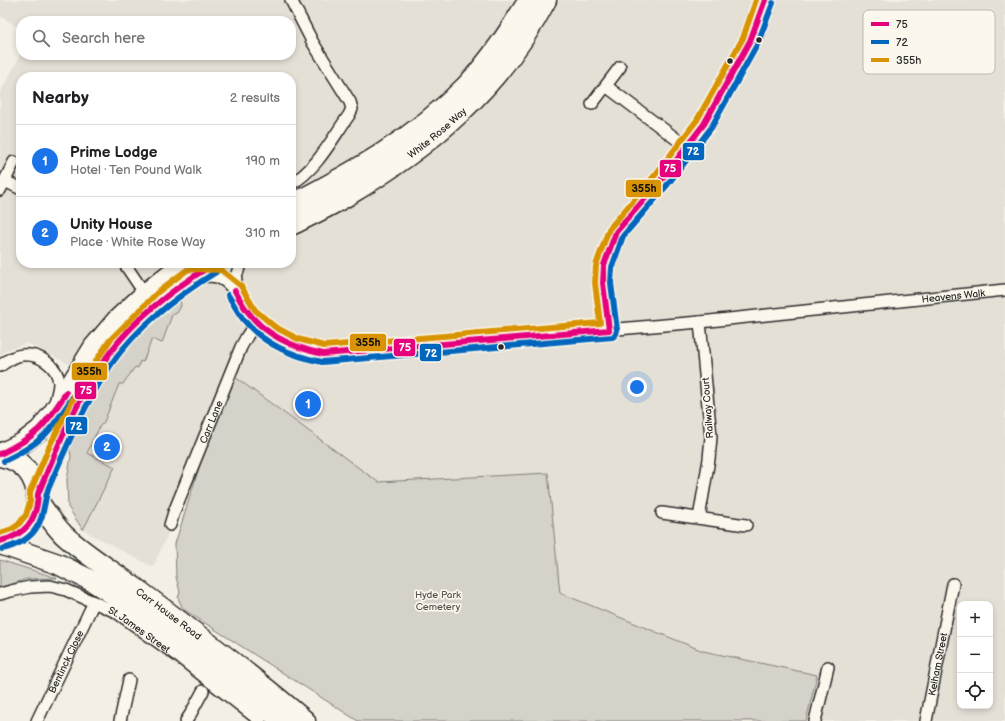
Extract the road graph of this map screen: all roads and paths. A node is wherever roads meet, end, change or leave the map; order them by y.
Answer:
1 (291, 0) edge
2 (529, 0) edge
3 (546, 0) edge
4 (765, 0) edge
5 (620, 67) dead end
6 (606, 86) junction
7 (592, 104) dead end
8 (687, 147) junction
9 (14, 162) dead end
10 (296, 180) edge
11 (3, 186) edge
12 (16, 188) edge
13 (296, 202) edge
14 (296, 222) edge
15 (127, 268) edge
16 (239, 268) edge
17 (188, 270) edge
18 (1005, 290) edge
19 (235, 291) junction
20 (145, 294) junction
21 (257, 321) junction
22 (700, 322) junction
23 (609, 330) junction
24 (0, 366) edge
25 (54, 412) junction
26 (0, 455) edge
27 (38, 497) junction
28 (662, 513) dead end
29 (699, 518) junction
30 (170, 525) dead end
31 (746, 525) dead end
32 (0, 542) edge
33 (954, 584) dead end
34 (0, 594) edge
35 (94, 602) junction
36 (828, 667) dead end
37 (129, 680) dead end
38 (203, 691) dead end
39 (192, 719) edge
40 (37, 721) edge
41 (120, 721) edge
42 (260, 721) edge
43 (282, 721) edge
44 (305, 721) edge
45 (815, 721) edge
46 (926, 721) edge

1 - 10 street
2 - 13 highway, White Rose Way
3 - 14 highway, White Rose Way
4 - 8 street
5 - 6 street
6 - 7 street
6 - 8 street
8 - 23 street
9 - 11 street
11 - 12 street
15 - 20 street
16 - 19 street
17 - 19 street
17 - 20 highway
17 - 27 highway
18 - 22 street, Heavens Walk
19 - 21 street, Heavens Walk
20 - 25 highway
21 - 23 street, Heavens Walk
21 - 30 street, Carr Lane
22 - 23 street, Heavens Walk
22 - 29 street, Railway Court
24 - 25 street
25 - 26 highway
26 - 27 highway, Carr House Road
27 - 32 highway
27 - 44 highway, Carr House Road
28 - 29 street
29 - 31 street
32 - 43 highway, Carr House Road
33 - 46 street, Kelham Street
34 - 35 street, St. James Street
35 - 40 street, Bentinck Close
35 - 42 street, St. James Street
36 - 45 street
37 - 41 street
38 - 39 street

